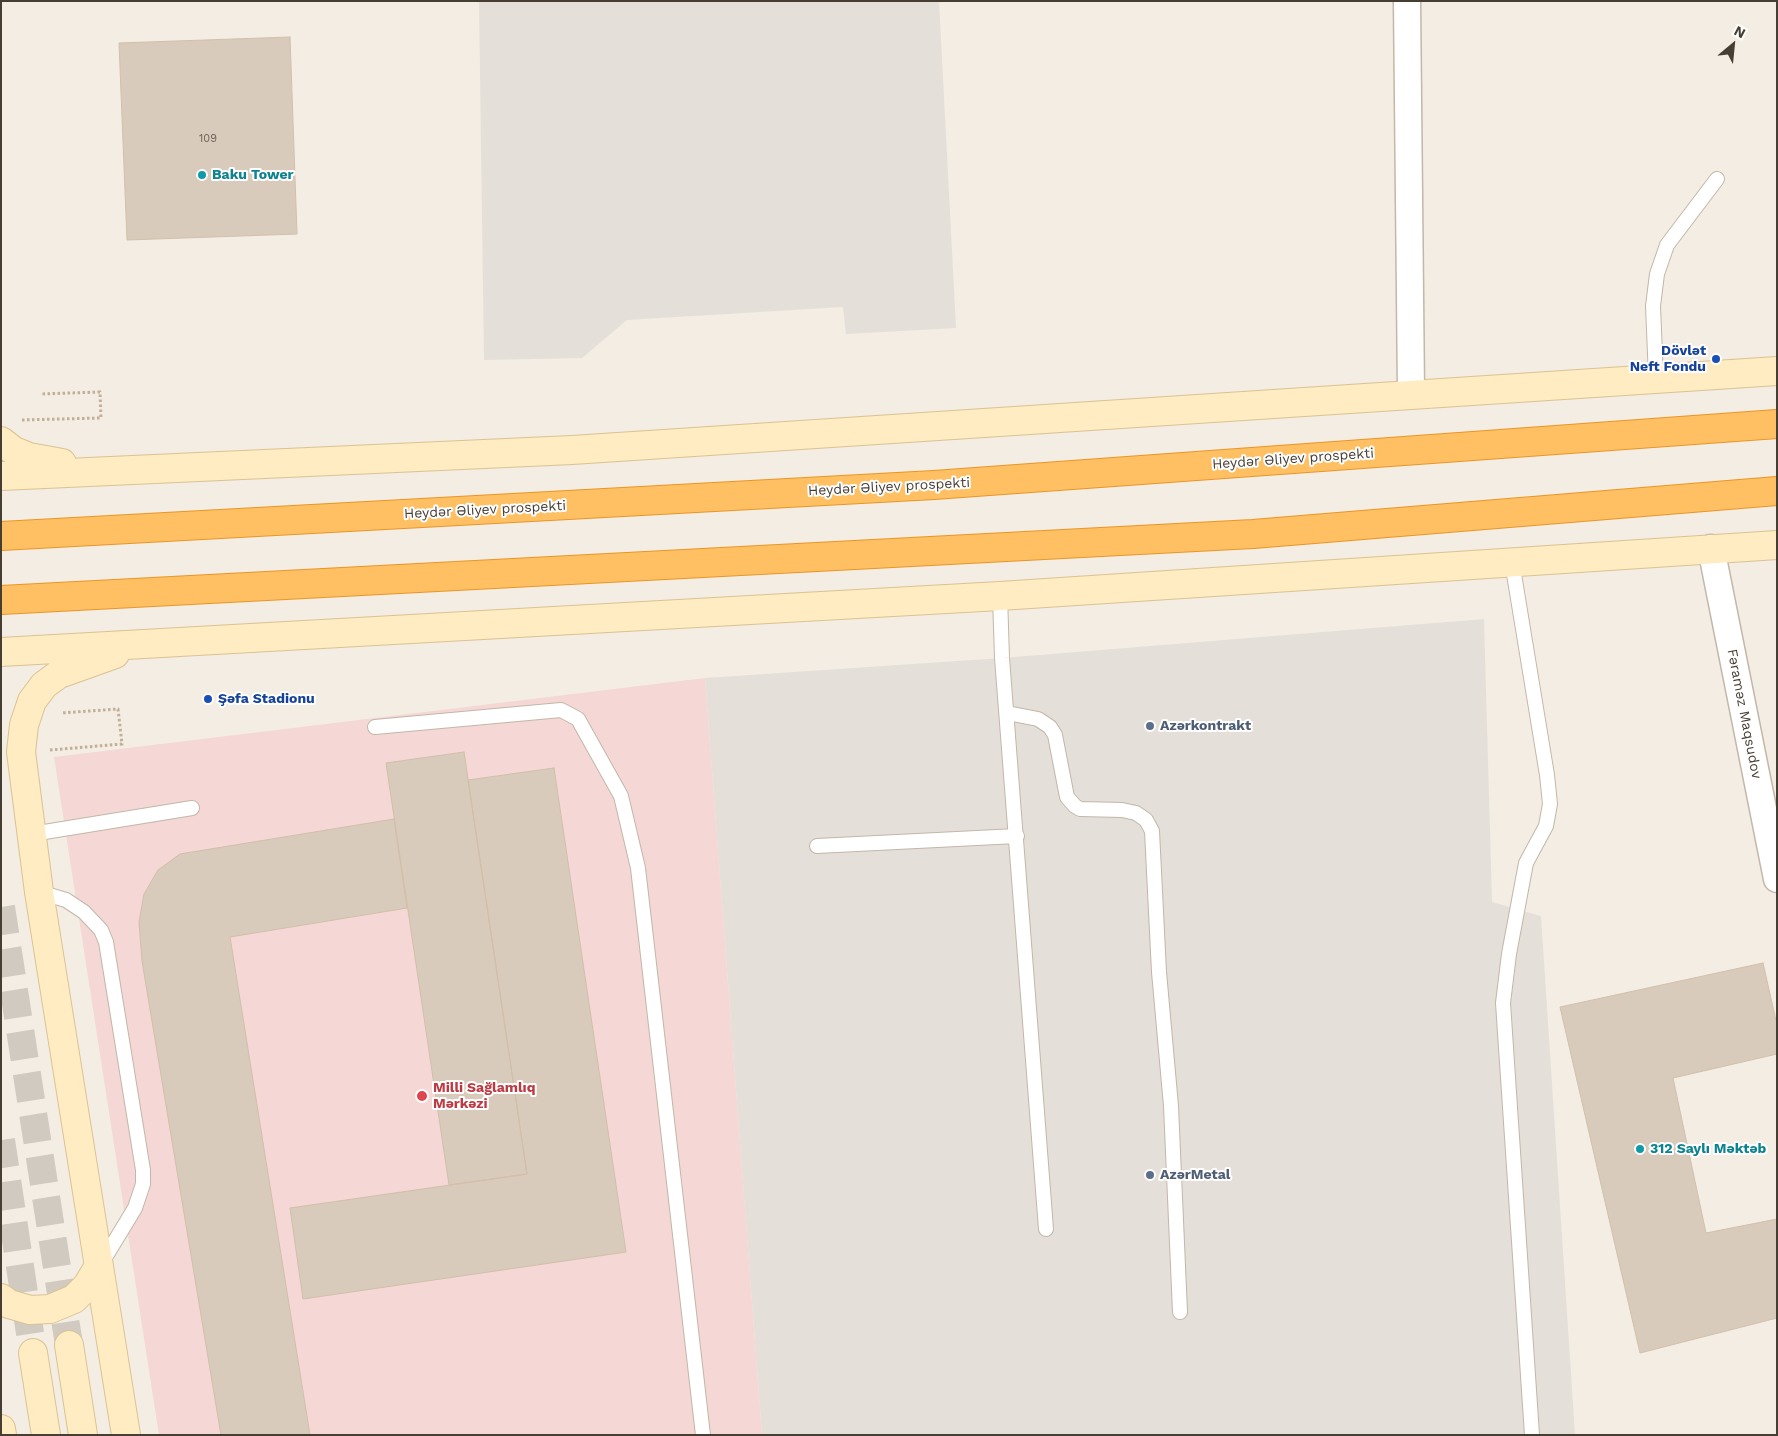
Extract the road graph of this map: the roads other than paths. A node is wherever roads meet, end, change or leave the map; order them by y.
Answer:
1 (1407, 1) edge
2 (1717, 179) dead end
3 (1777, 371) edge
4 (1656, 378) junction
5 (1411, 393) junction
6 (1777, 424) edge
7 (1, 441) edge
8 (111, 471) junction
9 (1, 476) edge
10 (1777, 491) edge
11 (1, 536) edge
12 (1777, 545) edge
13 (1711, 548) junction
14 (1512, 562) junction
15 (1000, 596) junction
16 (1, 600) edge
17 (140, 645) junction
18 (1, 652) edge
19 (1007, 714) junction
20 (375, 727) dead end
21 (1, 731) edge
22 (21, 752) junction
23 (192, 808) dead end
24 (32, 834) junction
25 (1017, 836) junction
26 (817, 846) dead end
27 (1777, 879) edge
28 (39, 892) junction
29 (1046, 1229) dead end
30 (99, 1266) junction
31 (1, 1298) edge
32 (1180, 1312) dead end
33 (69, 1345) tunnel mouth
34 (33, 1353) tunnel mouth
35 (1, 1429) edge
36 (2, 1435) edge
37 (46, 1435) edge
38 (84, 1435) edge
39 (126, 1435) edge
40 (703, 1435) edge
41 (1532, 1435) edge

1 - 5 street
2 - 4 lane
3 - 4 main road
4 - 5 main road
5 - 8 main road
6 - 11 highway, Heydər Əliyev prospekti
7 - 8 main road
8 - 9 main road
10 - 16 highway
12 - 13 main road
13 - 14 main road
13 - 27 street, Fəraməz Maqsudov
14 - 15 main road
14 - 41 lane
15 - 17 main road
15 - 19 lane
17 - 18 main road
17 - 22 main road
19 - 25 lane
19 - 32 lane
20 - 40 lane
21 - 22 main road
22 - 24 main road
23 - 24 lane
24 - 28 main road
25 - 26 lane
25 - 29 lane
28 - 30 main road
28 - 30 lane
30 - 31 main road
30 - 39 main road
33 - 38 main road
34 - 37 main road
35 - 36 main road

